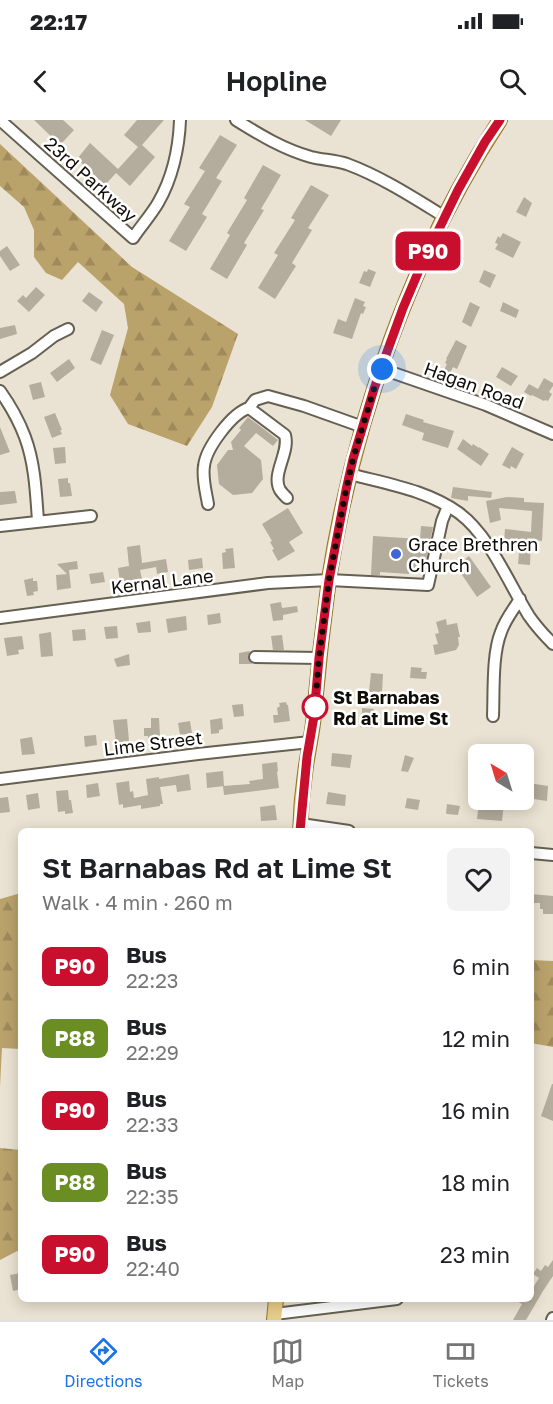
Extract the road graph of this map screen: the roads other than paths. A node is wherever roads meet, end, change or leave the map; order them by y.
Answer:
1 (0, 120) edge
2 (180, 120) edge
3 (236, 120) edge
4 (500, 120) edge
5 (445, 217) junction
6 (68, 329) dead end
7 (382, 369) junction
8 (0, 372) edge
9 (0, 391) edge
10 (249, 408) junction
11 (363, 427) junction
12 (553, 434) edge
13 (350, 474) junction
14 (287, 498) dead end
15 (208, 504) dead end
16 (448, 506) junction
17 (92, 516) dead end
18 (38, 521) junction
19 (0, 526) edge
20 (329, 580) junction
21 (520, 599) junction
22 (0, 618) edge
23 (553, 644) edge
24 (255, 657) dead end
25 (319, 658) junction
26 (493, 716) dead end
27 (310, 742) junction
28 (0, 779) edge
29 (300, 827) edge
30 (534, 853) edge
31 (553, 855) edge
32 (276, 1302) edge
33 (377, 1302) edge
34 (275, 1317) edge

1 - 2 street, 23rd Parkway
3 - 5 street
4 - 5 main road
5 - 7 main road
6 - 8 street
7 - 11 main road
7 - 12 street, Hagan Road
9 - 18 street
10 - 11 street
10 - 14 street
10 - 15 street
11 - 13 main road
13 - 16 street
13 - 20 main road
16 - 20 street, Kernal Lane
16 - 21 street
17 - 18 street
18 - 19 street
20 - 22 street, Kernal Lane
20 - 25 main road
21 - 23 street
21 - 26 street
24 - 25 street
25 - 27 main road
27 - 28 street, Lime Street
27 - 29 main road
30 - 31 street
32 - 34 main road
33 - 34 street

